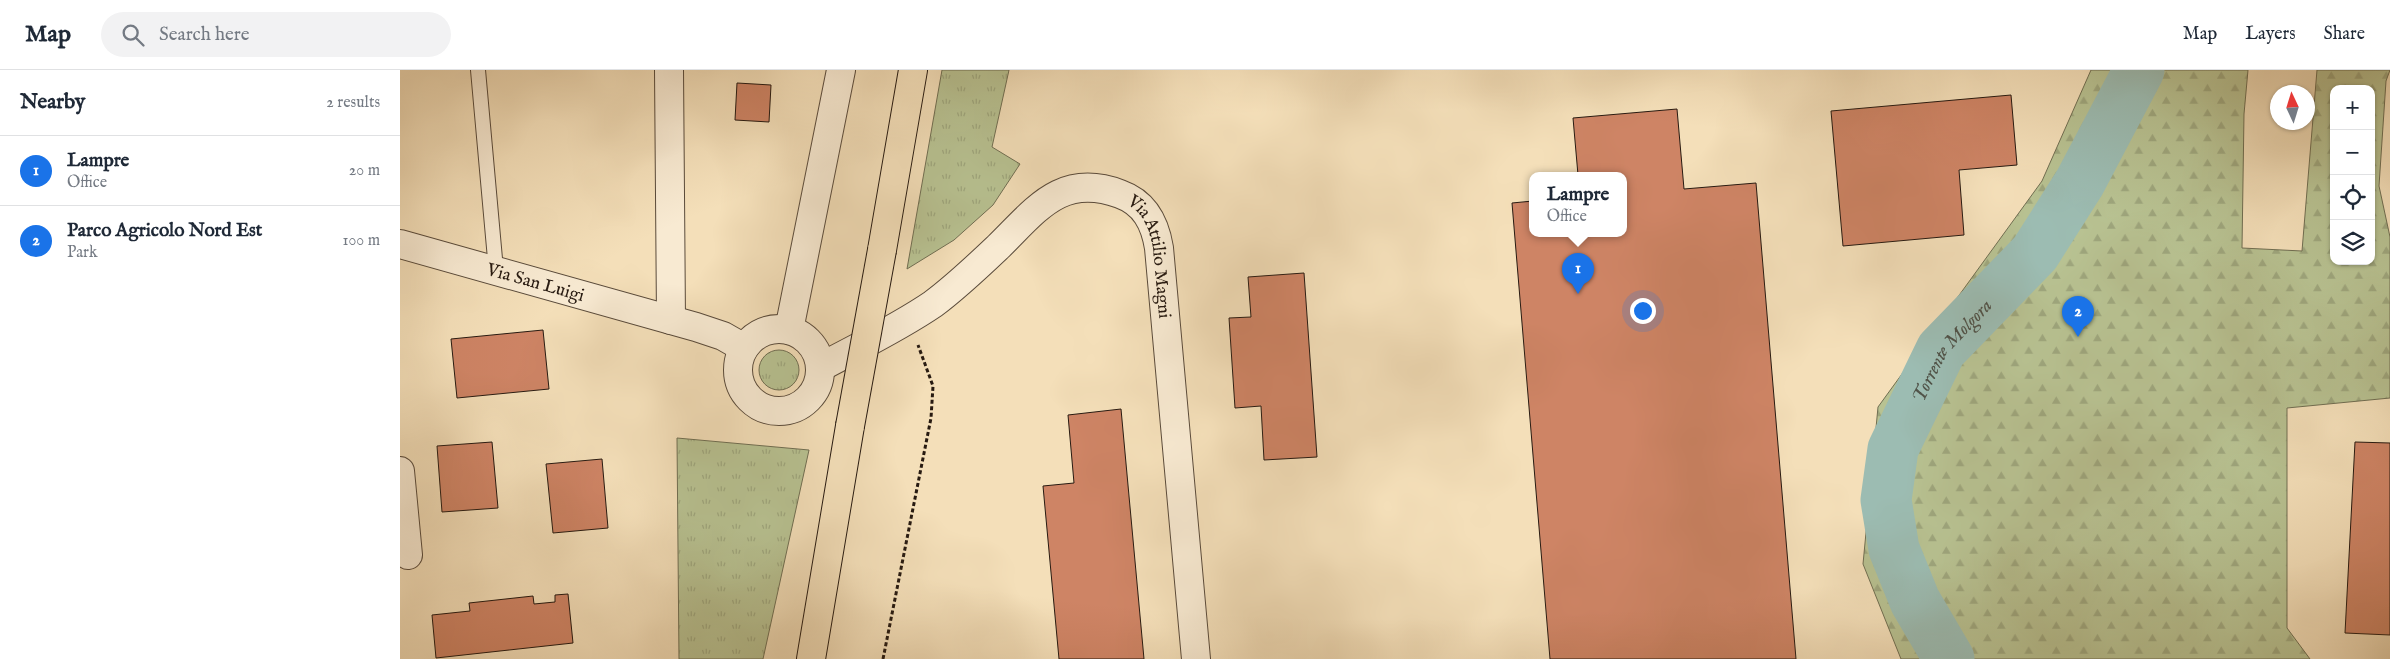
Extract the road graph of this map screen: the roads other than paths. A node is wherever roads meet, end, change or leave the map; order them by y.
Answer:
1 (478, 70) edge
2 (669, 70) edge
3 (840, 70) edge
4 (913, 70) edge
5 (400, 244) edge
6 (496, 270) junction
7 (671, 320) junction
8 (789, 330) junction
9 (744, 348) junction
10 (820, 367) junction
11 (400, 471) edge
12 (408, 555) dead end
13 (811, 659) edge
14 (1196, 659) edge

1 - 6 lane
2 - 7 street
3 - 8 street
4 - 13 main road, bridge
5 - 6 street, Via San Luigi
6 - 7 street, Via San Luigi
7 - 9 street, Via San Luigi
8 - 9 street
8 - 10 street
9 - 10 street
10 - 14 street, Via Attilio Magni
11 - 12 street

